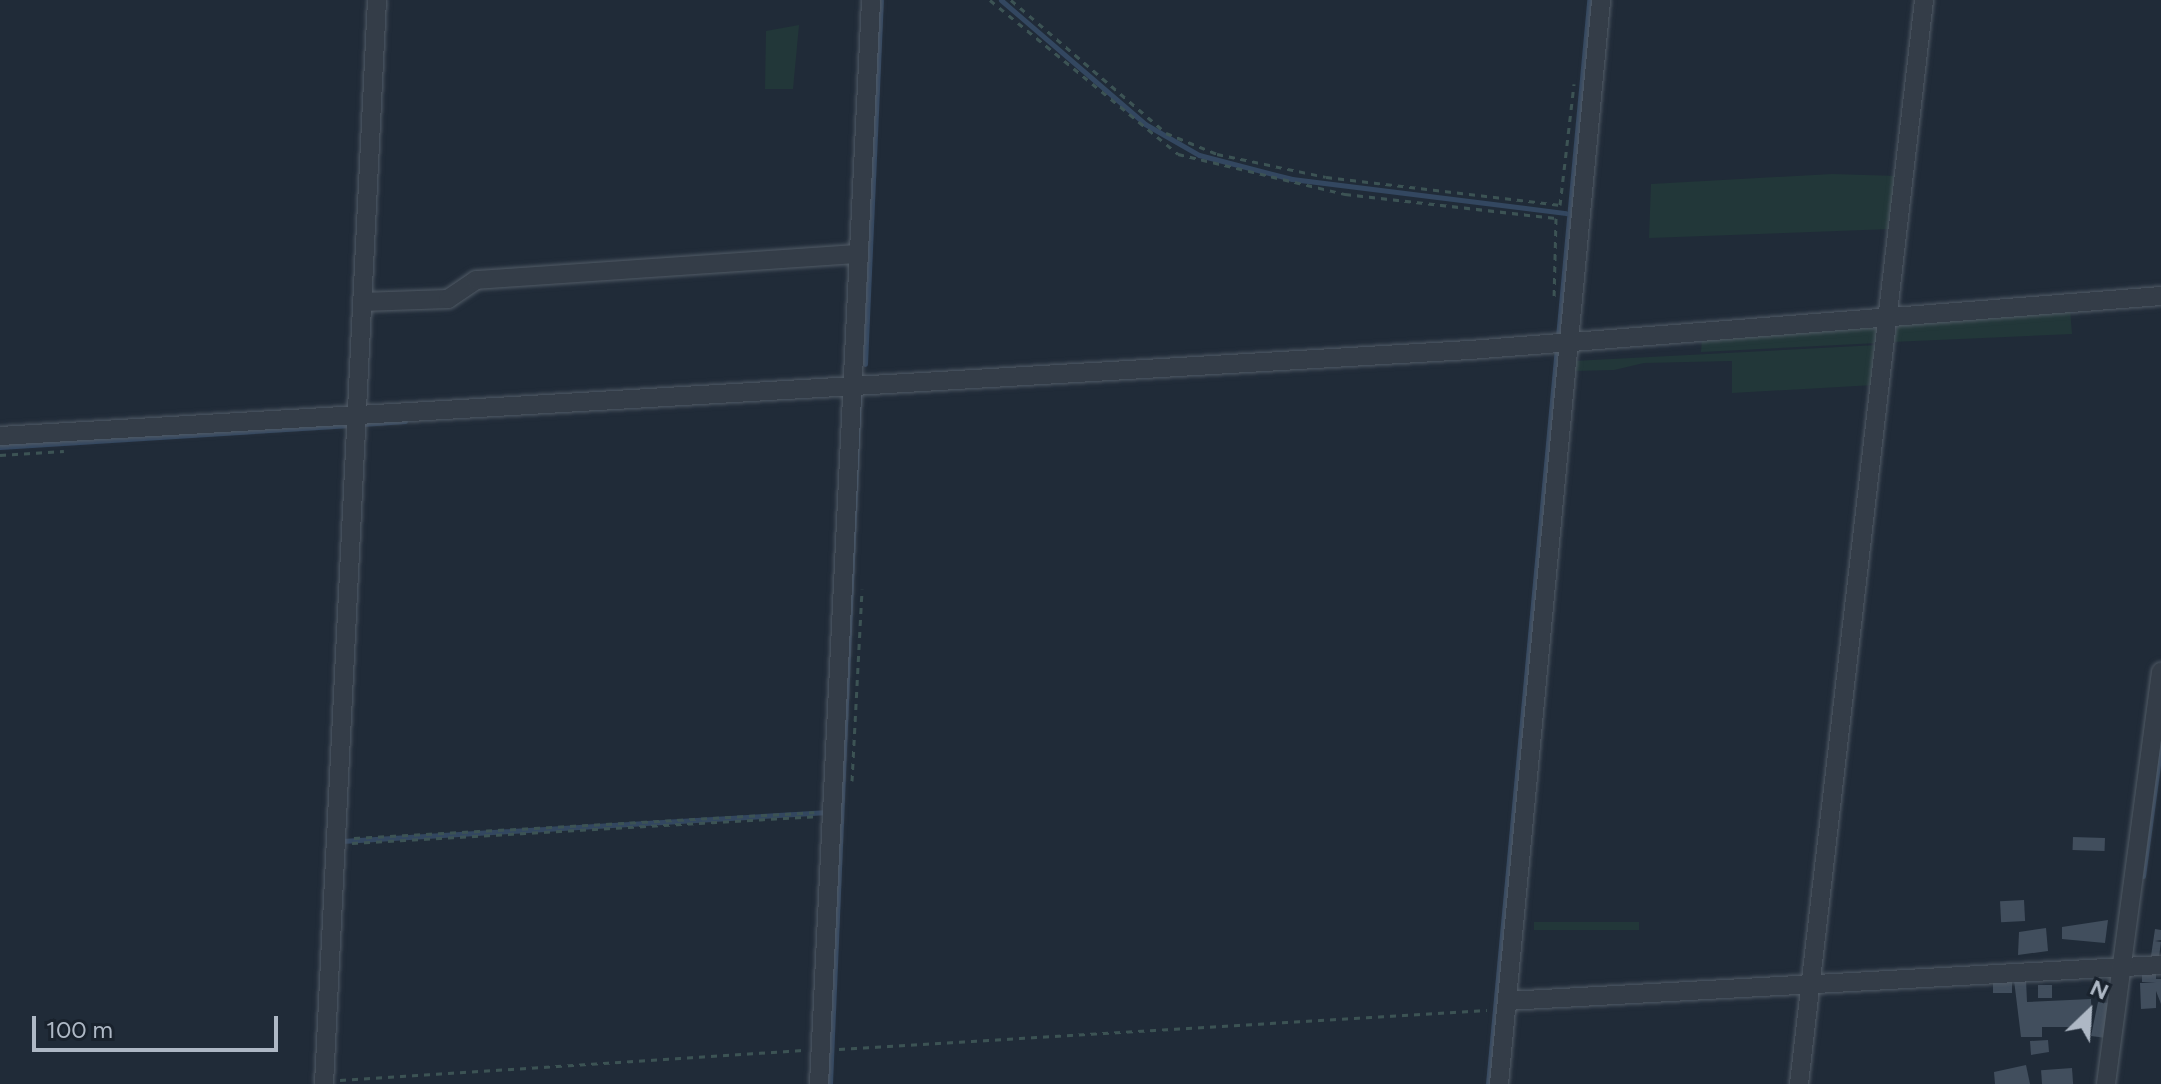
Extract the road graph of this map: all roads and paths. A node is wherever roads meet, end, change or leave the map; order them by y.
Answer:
1 (377, 0) edge
2 (871, 0) edge
3 (990, 0) edge
4 (1011, 0) edge
5 (1601, 0) edge
6 (1924, 0) edge
7 (1575, 81) dead end
8 (858, 254) junction
9 (2161, 296) edge
10 (362, 302) junction
11 (1553, 314) dead end
12 (1888, 316) junction
13 (1560, 342) junction
14 (852, 386) junction
15 (356, 417) junction
16 (0, 436) edge
17 (2161, 672) edge
18 (833, 813) junction
19 (337, 842) junction
20 (2161, 965) edge
21 (2127, 966) junction
22 (1810, 985) junction
23 (1507, 1001) junction
24 (1487, 1010) dead end
25 (828, 1050) junction
26 (324, 1082) edge
27 (819, 1084) edge
28 (1499, 1084) edge
29 (1799, 1084) edge
30 (2106, 1084) edge

1 - 10 street
2 - 8 street
3 - 11 path
4 - 7 path
5 - 13 street
6 - 12 street
8 - 10 street
8 - 14 street
9 - 12 street
10 - 15 street
12 - 13 street
12 - 22 street
13 - 14 street
13 - 23 street
14 - 15 street
14 - 18 street
15 - 16 street
15 - 19 street
17 - 21 street
18 - 19 path
18 - 25 street
19 - 26 street
20 - 21 street
21 - 22 street
21 - 30 street
22 - 23 street
22 - 29 street
23 - 28 street
24 - 25 path
25 - 26 path
25 - 27 street

